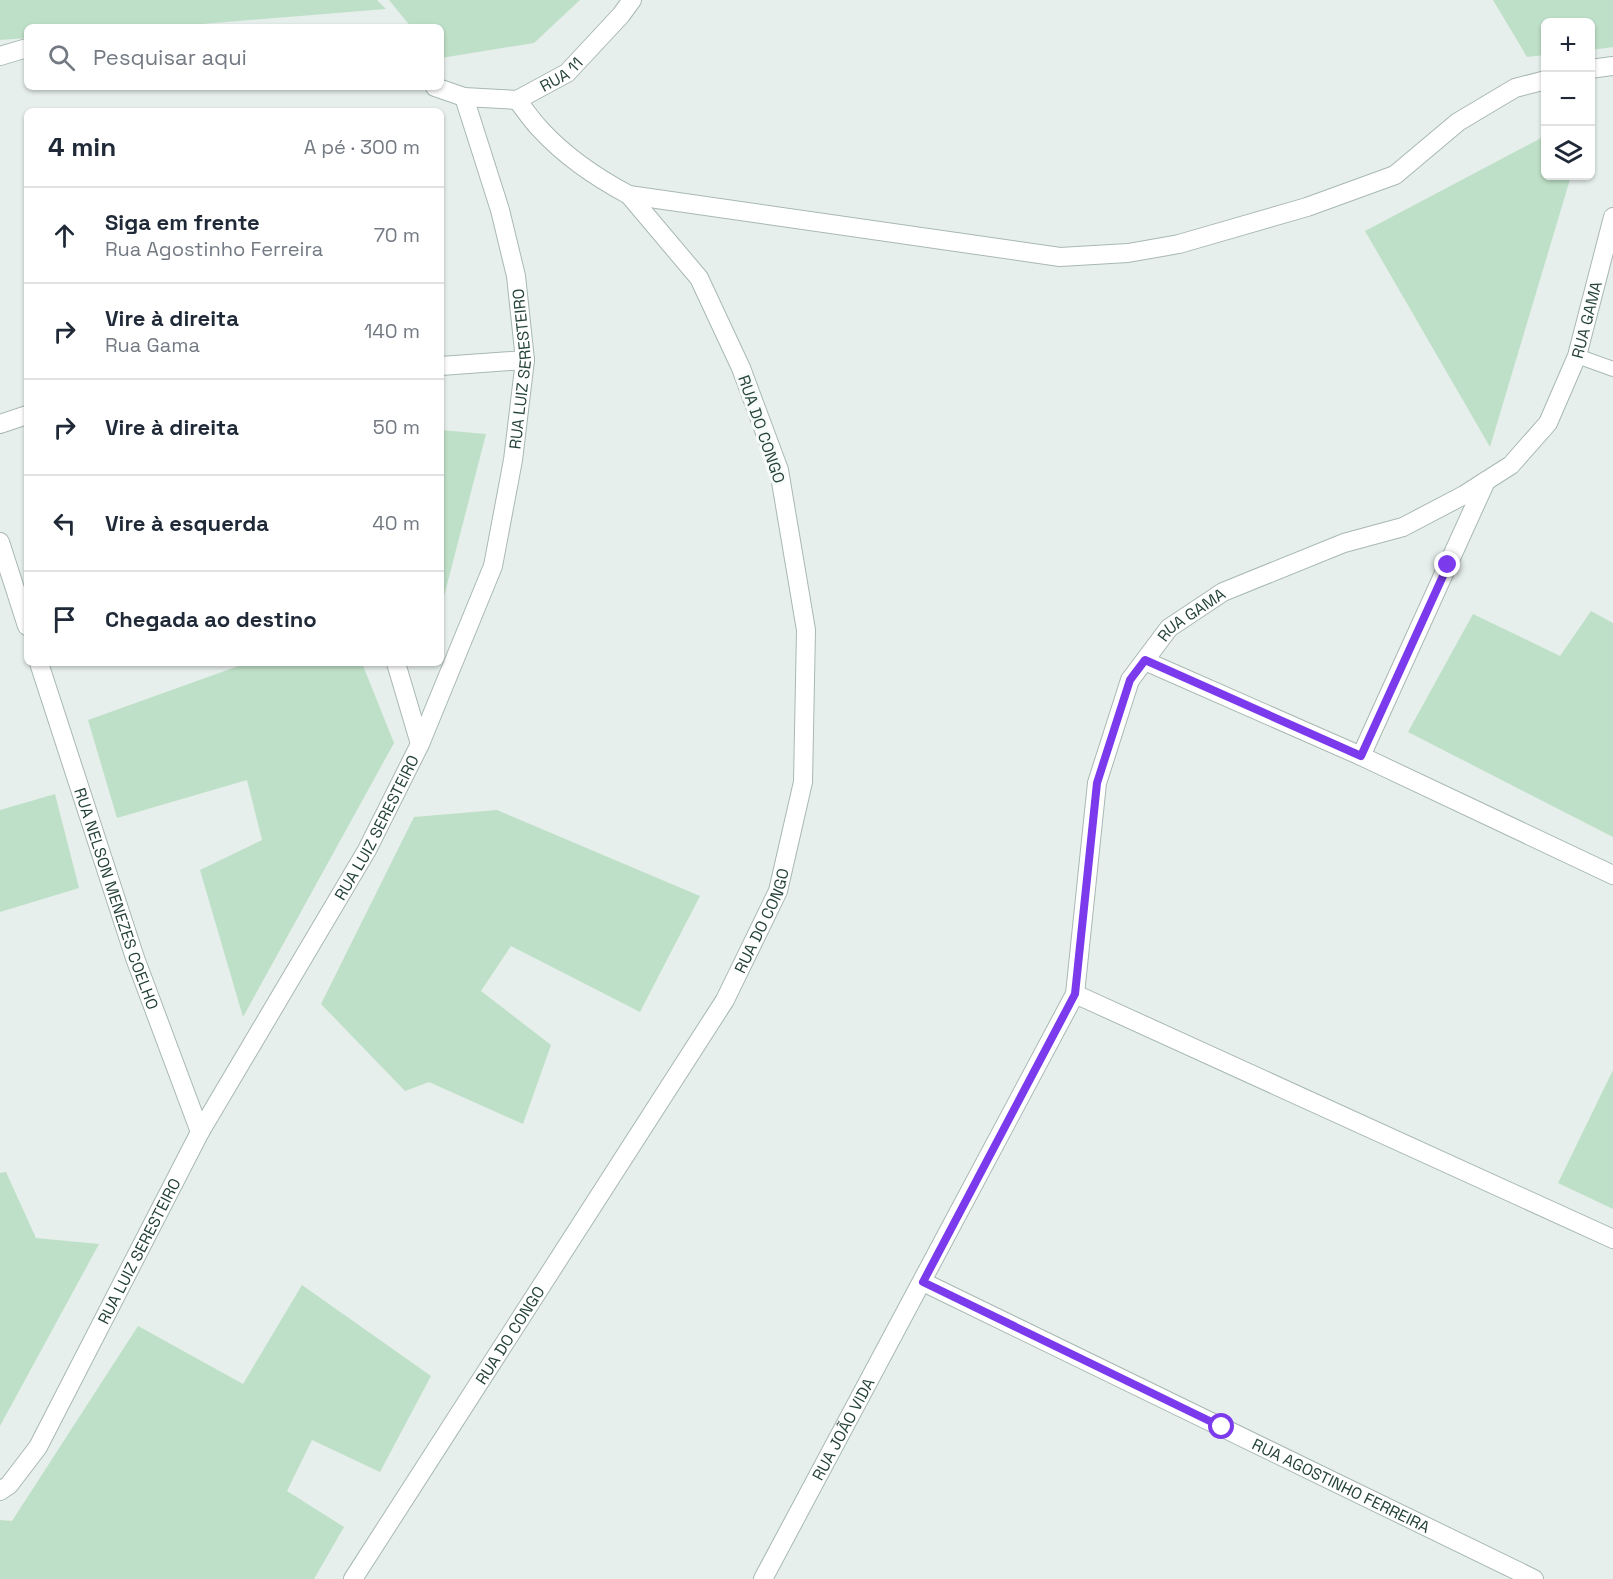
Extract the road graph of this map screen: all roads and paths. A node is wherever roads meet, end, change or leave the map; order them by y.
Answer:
1 (632, 0) edge
2 (24, 49) edge
3 (0, 56) edge
4 (1613, 66) edge
5 (1595, 68) edge
6 (1541, 81) edge
7 (444, 90) edge
8 (464, 97) junction
9 (517, 100) junction
10 (629, 195) junction
11 (1613, 218) edge
12 (1576, 356) junction
13 (525, 360) junction
14 (444, 366) edge
15 (1613, 369) edge
16 (24, 416) edge
17 (0, 424) edge
18 (1486, 481) junction
19 (0, 542) edge
20 (24, 617) edge
21 (1145, 660) junction
22 (40, 666) edge
23 (397, 666) edge
24 (420, 744) junction
25 (1361, 756) junction
26 (1613, 875) edge
27 (1075, 994) junction
28 (200, 1132) junction
29 (1613, 1239) edge
30 (923, 1282) junction
31 (0, 1491) edge
32 (353, 1579) edge
33 (763, 1579) edge
34 (1534, 1579) edge

1 - 9 street, RUA 11
2 - 3 street
4 - 5 street
6 - 10 street
7 - 8 street
8 - 9 street
8 - 13 street, RUA LUIZ SERESTEIRO
9 - 10 street
10 - 32 street, RUA DO CONGO
11 - 12 street, RUA GAMA
12 - 15 lane
12 - 18 street, RUA GAMA
13 - 14 street
13 - 24 street, RUA LUIZ SERESTEIRO
16 - 17 street
18 - 21 street, RUA GAMA
18 - 25 street
19 - 20 street
21 - 25 street
21 - 27 street, RUA GAMA
22 - 28 street, RUA NELSON MENEZES COELHO
23 - 24 street
24 - 28 street, RUA LUIZ SERESTEIRO
25 - 26 street
27 - 29 street
27 - 30 street, RUA GAMA
28 - 31 street, RUA LUIZ SERESTEIRO
30 - 33 street, RUA JOÃO VIDA
30 - 34 street, RUA AGOSTINHO FERREIRA

